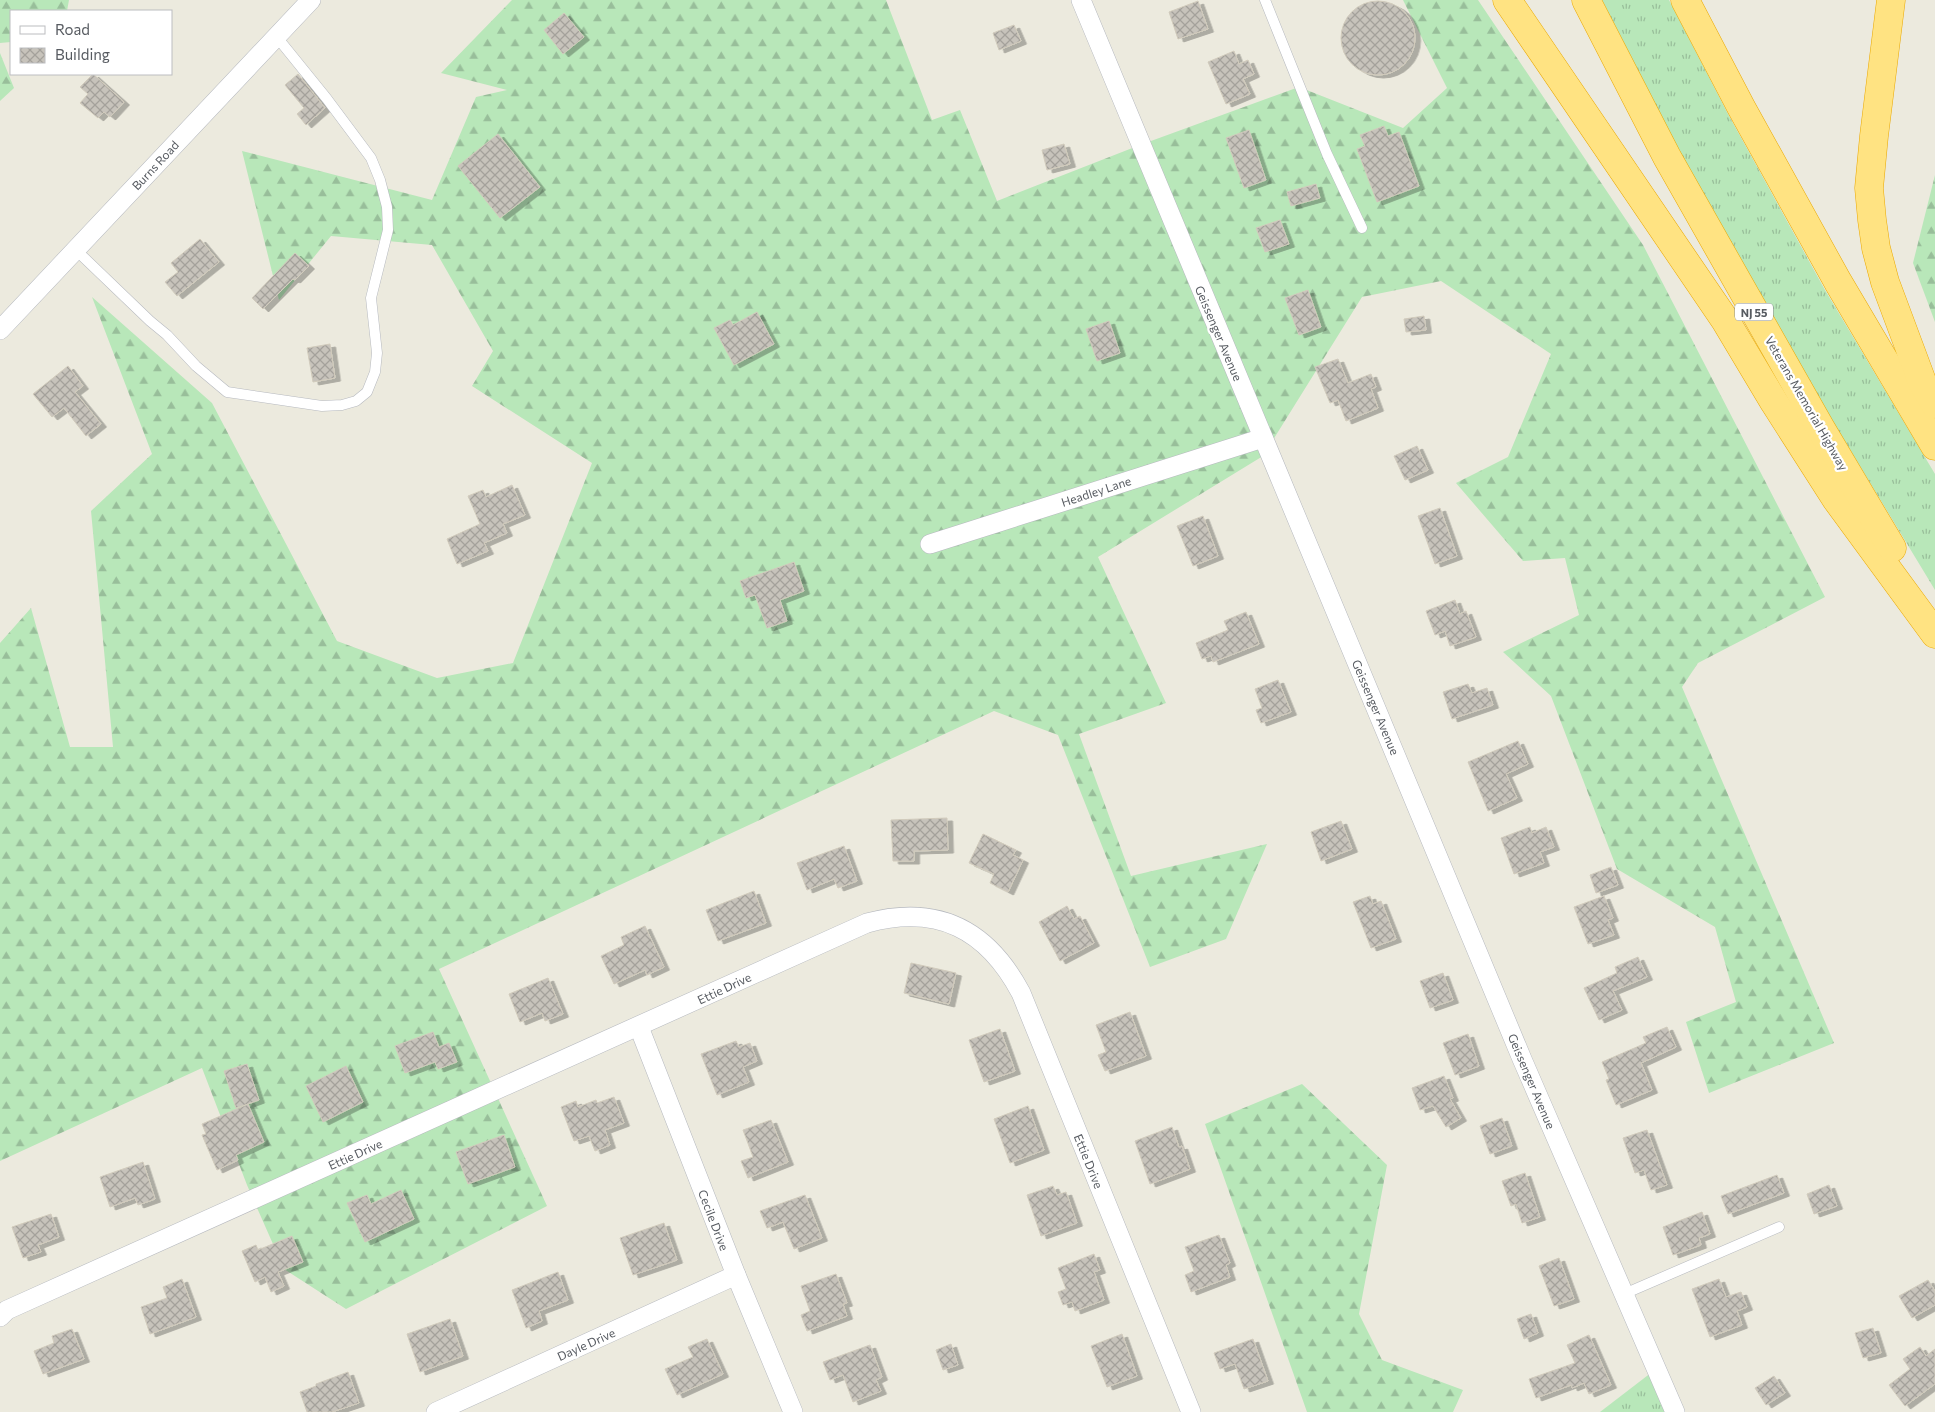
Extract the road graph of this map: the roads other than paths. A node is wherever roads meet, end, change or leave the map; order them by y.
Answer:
1 (310, 0) edge
2 (1081, 0) edge
3 (1264, 0) edge
4 (1507, 0) edge
5 (1586, 0) edge
6 (1685, 0) edge
7 (1891, 0) edge
8 (276, 36) junction
9 (1362, 228) dead end
10 (76, 250) junction
11 (0, 330) edge
12 (1935, 404) edge
13 (1263, 438) junction
14 (1935, 446) edge
15 (930, 544) dead end
16 (1935, 617) edge
17 (1935, 634) edge
18 (639, 1027) junction
19 (1779, 1227) dead end
20 (736, 1275) junction
21 (1624, 1294) junction
22 (0, 1317) edge
23 (436, 1412) edge
24 (793, 1412) edge
25 (1191, 1412) edge
26 (1674, 1412) edge

1 - 8 street, Burns Road
2 - 13 street, Geissenger Avenue
3 - 9 lane
4 - 17 highway
5 - 16 highway, Veterans Memorial Highway / NJ 55
6 - 14 highway
7 - 12 highway
8 - 10 street, Burns Road
8 - 10 lane
10 - 11 street, Burns Road
13 - 15 street, Headley Lane
13 - 21 street, Geissenger Avenue
18 - 20 street, Cecile Drive
18 - 22 street, Ettie Drive
18 - 25 street, Ettie Drive
19 - 21 lane
20 - 23 street, Dayle Drive
20 - 24 street, Cecile Drive
21 - 26 street, Geissenger Avenue

